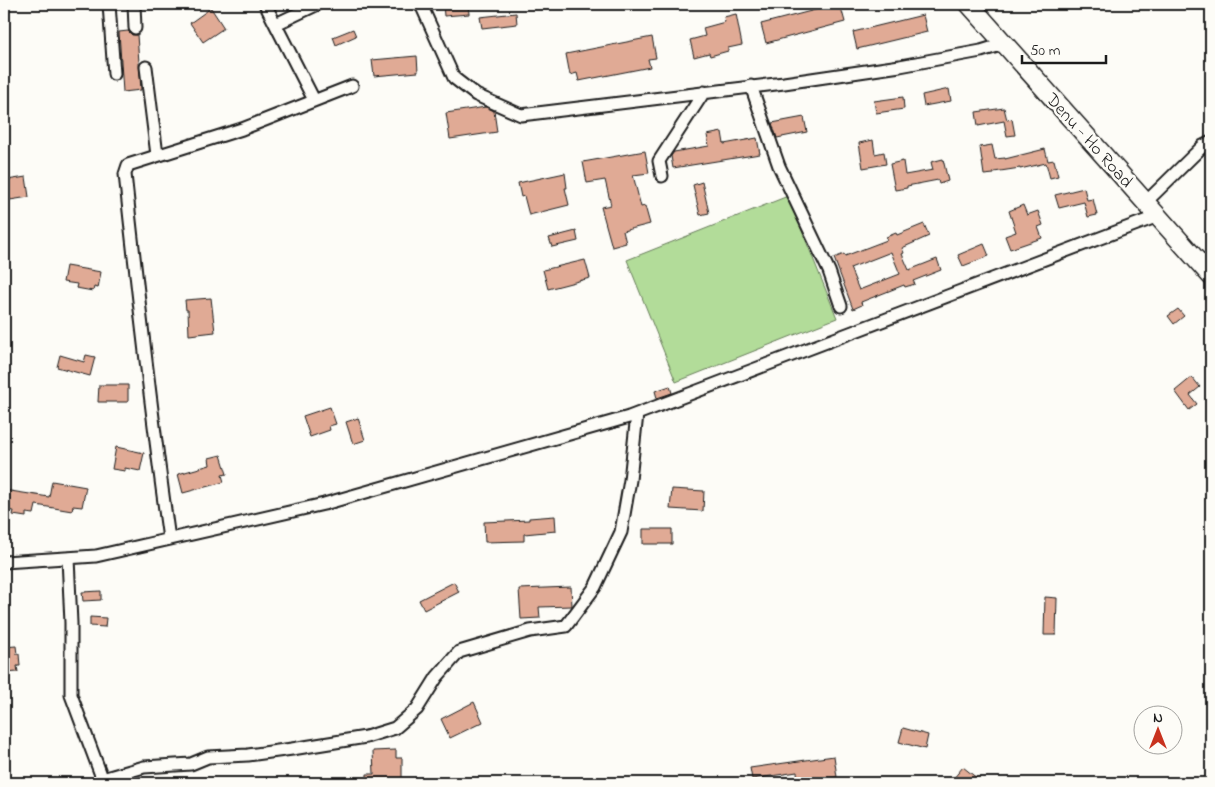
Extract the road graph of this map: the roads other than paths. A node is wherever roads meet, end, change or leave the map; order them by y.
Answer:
1 (109, 4) edge
2 (134, 4) edge
3 (265, 4) edge
4 (318, 4) edge
5 (418, 4) edge
6 (969, 4) edge
7 (276, 24) junction
8 (135, 28) dead end
9 (1004, 44) junction
10 (146, 67) dead end
11 (114, 74) dead end
12 (352, 86) dead end
13 (751, 86) junction
14 (704, 92) junction
15 (314, 100) junction
16 (1211, 142) edge
17 (157, 155) junction
18 (662, 176) dead end
19 (1146, 202) junction
20 (1158, 216) junction
21 (1211, 276) edge
22 (841, 306) dead end
23 (637, 414) junction
24 (169, 539) junction
25 (68, 558) junction
26 (4, 562) edge
27 (103, 781) edge

1 - 11 street
2 - 8 street
3 - 7 street
4 - 7 street
5 - 14 street
6 - 9 main road, Denu - Ho Road
7 - 15 street
9 - 13 street
9 - 19 main road, Denu - Ho Road
10 - 17 street
12 - 15 street
13 - 14 street
13 - 22 street
14 - 18 street
15 - 17 street
16 - 19 street
17 - 24 street
19 - 20 main road, Denu - Ho Road
20 - 21 main road, Denu - Ho Road
20 - 23 street
23 - 24 street
23 - 27 street
24 - 25 street
25 - 26 street
25 - 27 street

